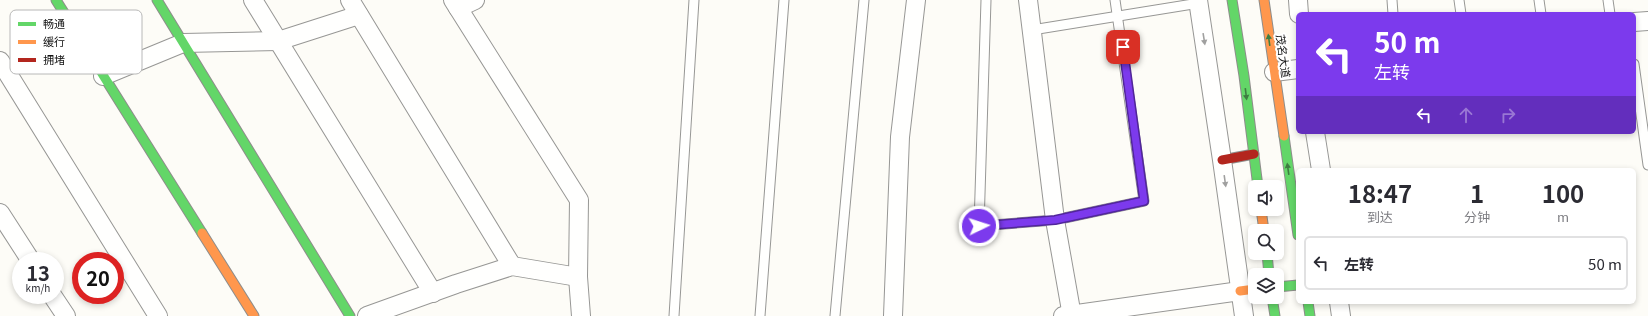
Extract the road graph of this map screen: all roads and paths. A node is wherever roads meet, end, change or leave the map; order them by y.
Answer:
1 (56, 0) edge
2 (157, 0) edge
3 (253, 0) edge
4 (475, 0) edge
5 (694, 0) edge
6 (784, 0) edge
7 (864, 0) edge
8 (916, 0) edge
9 (986, 0) edge
10 (1028, 0) edge
11 (1115, 0) edge
12 (1232, 0) edge
13 (1264, 0) edge
14 (1298, 0) edge
15 (1392, 0) edge
16 (1459, 0) edge
17 (1539, 0) edge
18 (1608, 0) edge
19 (1198, 1) edge
20 (455, 4) edge
21 (354, 7) edge
22 (62, 10) edge
23 (1299, 12) edge
24 (1393, 12) edge
25 (1461, 12) edge
26 (1541, 12) edge
27 (1610, 12) edge
28 (1118, 16) junction
29 (1648, 20) edge
30 (1636, 22) edge
31 (1032, 30) junction
32 (278, 41) junction
33 (183, 43) junction
34 (142, 60) edge
35 (0, 61) edge
36 (1296, 69) edge
37 (1270, 73) junction
38 (109, 74) edge
39 (104, 76) joint
40 (1636, 79) edge
41 (1315, 134) edge
42 (1254, 154) junction
43 (1222, 160) junction
44 (1648, 166) edge
45 (1321, 168) edge
46 (1257, 180) edge
47 (1296, 212) edge
48 (0, 213) edge
49 (1055, 220) junction
50 (25, 252) edge
51 (512, 266) junction
52 (578, 277) junction
53 (1296, 285) edge
54 (1284, 286) edge
55 (1248, 290) edge
56 (433, 292) junction
57 (58, 304) edge
58 (1273, 304) edge
59 (1308, 304) edge
60 (1339, 304) edge
61 (66, 316) edge
62 (158, 316) edge
63 (254, 316) edge
64 (350, 316) edge
65 (367, 316) edge
66 (581, 316) edge
67 (674, 316) edge
68 (760, 316) edge
69 (835, 316) edge
70 (893, 316) edge
71 (1069, 316) edge
72 (1244, 316) edge
73 (1275, 316) edge
74 (1310, 316) edge
75 (1341, 316) edge

1 - 22 street
2 - 33 street
3 - 32 street
4 - 20 street
5 - 67 lane
6 - 68 lane
7 - 69 lane
8 - 70 street
9 - 49 lane
10 - 31 street
11 - 28 lane
12 -> 42 street
37 -> 13 street, 茂名大道
14 - 23 street
15 - 24 lane
16 - 25 lane
17 - 26 lane
18 - 27 lane
19 - 28 lane
19 -> 43 street
20 - 52 street
21 - 32 street
21 - 51 street
28 - 31 lane
28 - 49 lane
29 - 30 street
31 - 49 street
32 - 33 street
32 - 56 street
33 - 34 street
33 - 64 street
35 - 62 street
36 - 37 street
47 -> 37 street, 茂名大道
38 - 39 street
39 - 63 street
40 - 44 lane
41 - 45 street
42 - 43 street
42 - 46 street
43 -> 55 street
48 - 50 street
49 - 71 street
51 - 52 street
51 - 56 street
52 - 66 street
53 - 54 street
55 - 71 street
55 - 72 street
56 - 65 street
57 - 61 street
58 - 73 street
59 - 74 street
60 - 75 street

